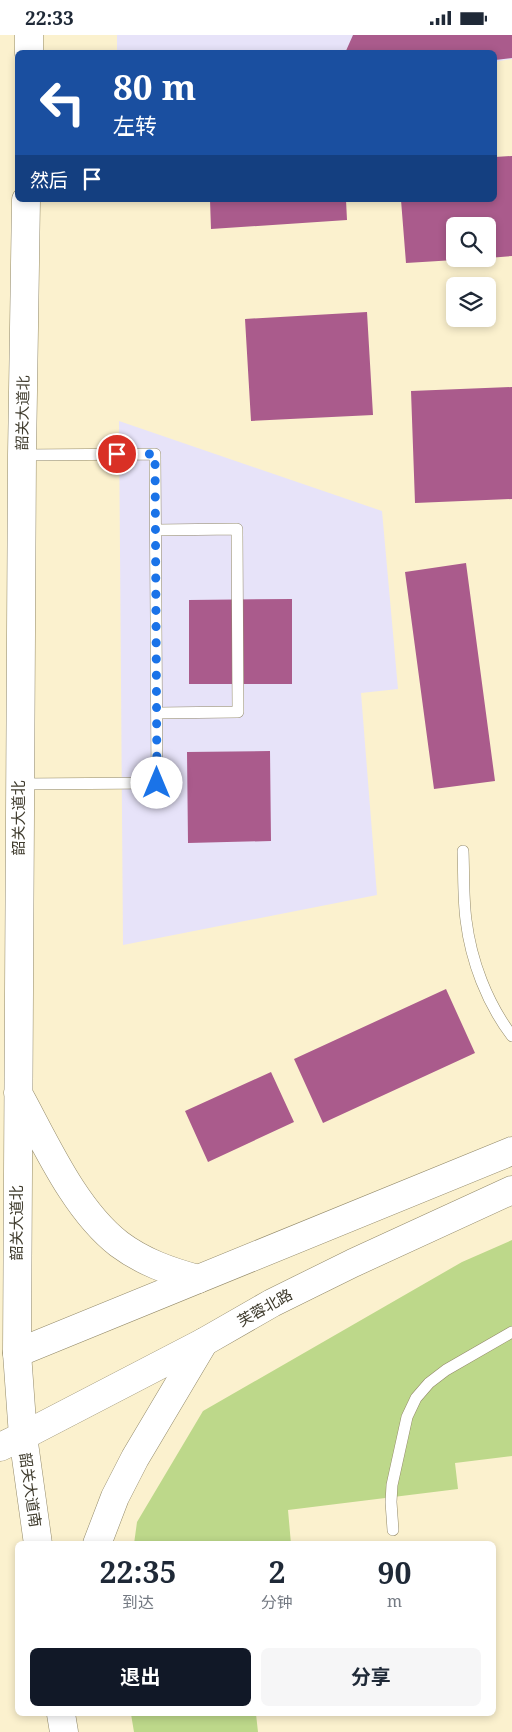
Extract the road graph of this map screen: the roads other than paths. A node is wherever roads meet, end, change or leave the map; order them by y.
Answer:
1 (29, 35) edge
2 (29, 50) edge
3 (26, 202) edge
4 (22, 455) junction
5 (156, 530) junction
6 (156, 713) junction
7 (20, 784) junction
8 (463, 851) dead end
9 (512, 1036) edge
10 (17, 1091) junction
11 (512, 1151) edge
12 (512, 1190) edge
13 (198, 1279) junction
14 (512, 1332) edge
15 (204, 1342) junction
16 (8, 1356) edge
17 (12, 1442) edge
18 (393, 1530) dead end
19 (37, 1541) edge
20 (98, 1541) edge
21 (61, 1716) edge
22 (64, 1732) edge

1 - 2 main road
3 - 4 main road, 韶关大道北
4 - 5 lane
4 - 7 main road, 韶关大道北
5 - 6 lane
5 - 6 lane
6 - 7 lane
7 - 10 main road, 韶关大道北
8 - 9 lane
10 - 13 main road
10 - 16 main road, 韶关大道北
11 - 13 main road
12 - 15 main road, 芙蓉北路
13 - 16 main road
14 - 18 lane
15 - 17 main road, 芙蓉北路
15 - 20 main road
16 - 17 main road, 韶关大道北
17 - 19 main road, 韶关大道南
21 - 22 main road

